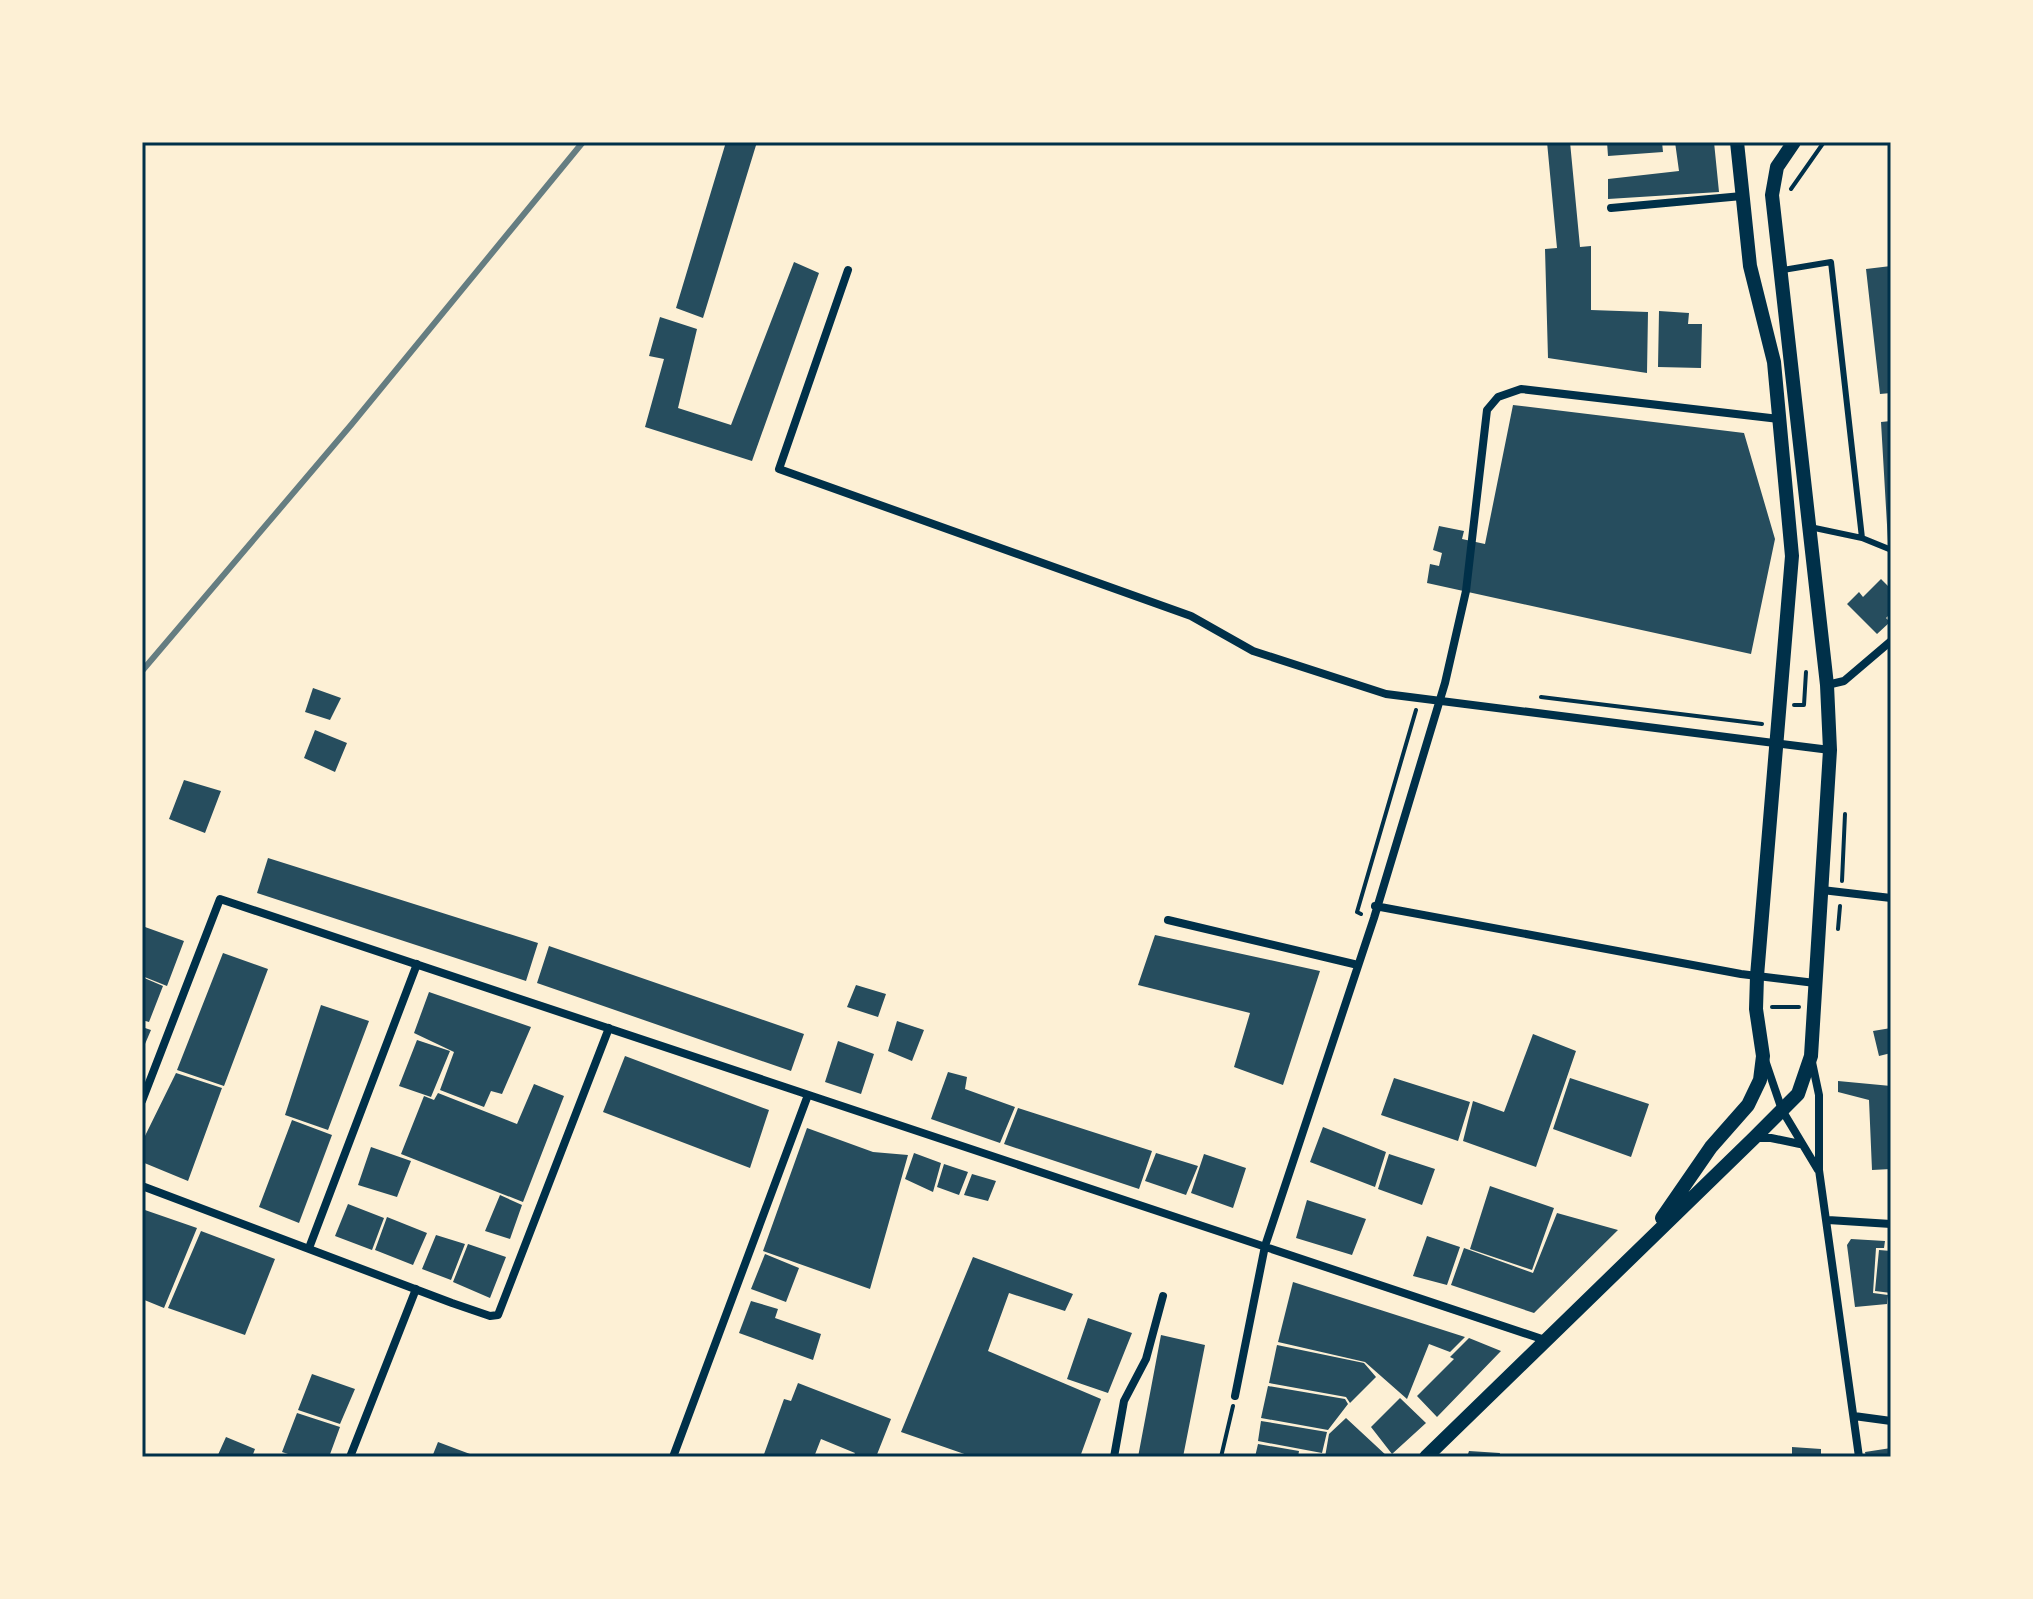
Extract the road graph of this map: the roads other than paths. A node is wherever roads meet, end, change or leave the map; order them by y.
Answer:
1 (1737, 142) edge
2 (1794, 142) edge
3 (1742, 196) junction
4 (1611, 208) dead end
5 (1750, 266) junction
6 (848, 270) dead end
7 (1779, 270) junction
8 (1779, 419) junction
9 (1808, 527) junction
10 (1862, 538) junction
11 (1889, 549) edge
12 (1891, 641) edge
13 (1827, 685) junction
14 (1437, 702) junction
15 (1776, 742) junction
16 (1830, 750) junction
17 (1822, 890) junction
18 (1891, 898) edge
19 (1375, 906) junction
20 (1168, 920) dead end
21 (417, 964) junction
22 (1358, 965) junction
23 (1757, 976) junction
24 (1815, 983) junction
25 (609, 1028) junction
26 (1763, 1056) junction
27 (1811, 1056) junction
28 (808, 1095) junction
29 (142, 1101) edge
30 (1782, 1110) junction
31 (1754, 1138) junction
32 (1800, 1144) junction
33 (1819, 1170) junction
34 (142, 1186) edge
35 (1828, 1220) junction
36 (1891, 1224) edge
37 (1652, 1234) junction
38 (1265, 1246) junction
39 (309, 1248) junction
40 (416, 1289) junction
41 (1163, 1296) dead end
42 (1545, 1340) junction
43 (1235, 1396) road end
44 (1854, 1416) junction
45 (1891, 1421) edge
46 (350, 1457) edge
47 (673, 1457) edge
48 (1114, 1457) edge
49 (1426, 1457) edge
50 (1859, 1457) edge

1 - 3 street
2 - 7 street
3 - 4 street
3 - 5 street
5 - 7 street
5 - 8 street
6 - 14 street
7 - 9 street
7 - 10 lane
8 - 14 street
8 - 15 street
9 - 10 lane
9 - 13 street
10 - 11 lane
12 - 13 street
13 - 16 street
14 - 15 street
14 - 19 street
15 - 16 street
15 - 23 street
16 - 17 street
17 - 18 street
17 - 24 street
19 - 22 street
19 - 23 street
20 - 22 street
21 - 25 street
21 - 29 street
21 - 39 street
22 - 38 street
23 - 24 street
23 - 26 street
24 - 27 street
25 - 28 street
25 - 40 street
26 - 30 street
26 - 37 street
27 - 30 street
27 - 33 street
28 - 38 street
28 - 47 street
30 - 31 street
30 - 32 street
31 - 32 street
31 - 37 street
32 - 33 street
33 - 35 street
34 - 39 street
35 - 36 street
35 - 44 street
37 - 42 street
38 - 42 street
38 - 43 street
39 - 40 street
40 - 46 street
41 - 48 street
42 - 49 street
44 - 45 street
44 - 50 street

